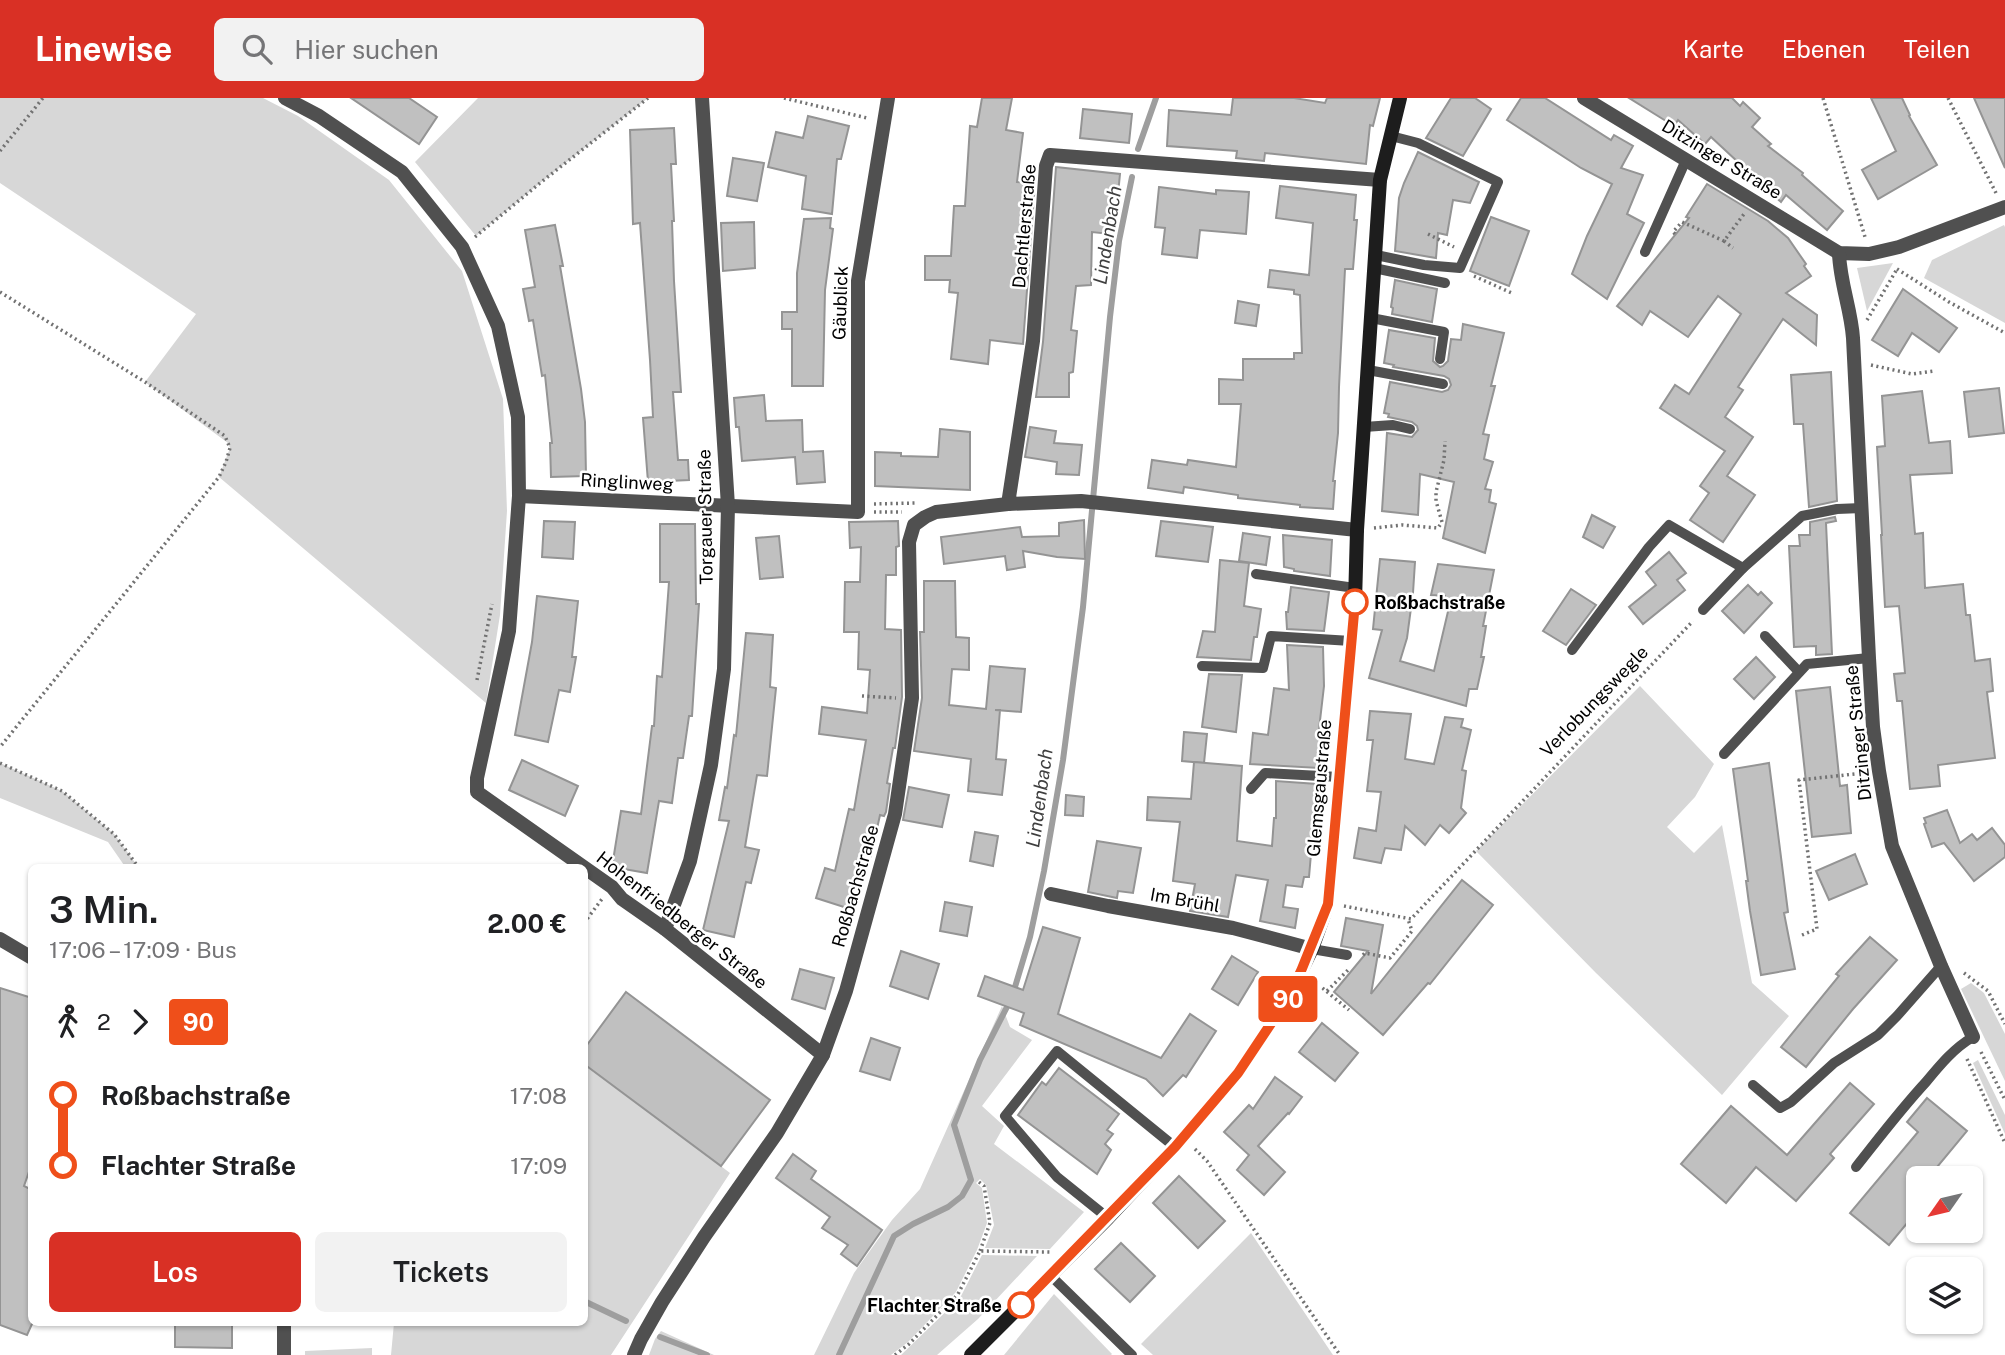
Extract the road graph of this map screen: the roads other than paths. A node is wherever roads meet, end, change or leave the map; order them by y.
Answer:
1 (285, 98) edge
2 (702, 98) edge
3 (888, 98) edge
4 (1400, 98) edge
5 (1584, 98) edge
6 (1391, 135) junction
7 (1686, 160) junction
8 (1380, 180) junction
9 (2004, 207) edge
10 (1645, 252) dead end
11 (1839, 254) junction
12 (1375, 261) junction
13 (1444, 283) dead end
14 (1371, 318) junction
15 (1440, 359) dead end
16 (1368, 370) junction
17 (1443, 384) dead end
18 (1364, 427) junction
19 (1410, 429) dead end
20 (519, 496) junction
21 (1008, 503) junction
22 (728, 506) junction
23 (858, 508) joint
24 (1862, 508) junction
25 (1357, 530) junction
26 (1743, 568) junction
27 (1256, 574) dead end
28 (1355, 588) junction
29 (1703, 610) road end
30 (1765, 636) dead end
31 (1351, 641) junction
32 (1572, 650) dead end
33 (1869, 658) junction
34 (1202, 666) dead end
35 (1799, 672) junction
36 (1724, 754) dead end
37 (1339, 778) junction
38 (1251, 789) dead end
39 (579, 864) edge
40 (588, 870) edge
41 (1051, 894) dead end
42 (665, 929) junction
43 (0, 939) edge
44 (1312, 948) junction
45 (1347, 955) dead end
46 (28, 956) edge
47 (1942, 970) junction
48 (1967, 1040) joint
49 (823, 1055) junction
50 (1753, 1085) dead end
51 (1179, 1142) junction
52 (1856, 1167) dead end
53 (1108, 1218) junction
54 (1050, 1275) junction
55 (284, 1326) edge
56 (980, 1352) edge
57 (284, 1355) edge
58 (634, 1355) edge
59 (1132, 1355) edge

1 - 20 street, Hohenfriedberger Straße
2 - 22 street, Torgauer Straße
3 - 23 street, Gäublick
4 - 6 main road, Glemsgaustraße
5 - 7 street, Ditzinger Straße
6 - 8 main road, Glemsgaustraße
6 - 12 lane
7 - 10 lane
7 - 11 street, Ditzinger Straße
8 - 12 main road, Glemsgaustraße
8 - 21 street, Dachtlerstraße
9 - 11 street
11 - 24 street, Ditzinger Straße
12 - 13 lane
12 - 14 main road, Glemsgaustraße
14 - 15 lane
14 - 16 main road, Glemsgaustraße
16 - 17 lane
16 - 18 main road, Glemsgaustraße
18 - 19 lane
18 - 25 main road, Glemsgaustraße
20 - 22 street, Ringlinweg
20 - 39 street, Hohenfriedberger Straße
21 - 25 street
21 - 49 street, Roßbachstraße
22 - 23 street, Ringlinweg
22 - 42 street, Torgauer Straße
24 - 26 lane
24 - 33 street, Ditzinger Straße
25 - 28 main road, Glemsgaustraße
26 - 29 lane
26 - 32 lane
27 - 28 lane
28 - 31 main road, Glemsgaustraße
30 - 35 lane
31 - 34 lane
31 - 37 main road, Glemsgaustraße
33 - 35 lane
33 - 47 street, Ditzinger Straße
35 - 36 lane
37 - 38 lane
37 - 44 main road, Glemsgaustraße
40 - 42 street, Hohenfriedberger Straße
41 - 44 street, Im Brühl
42 - 49 street, Hohenfriedberger Straße
43 - 46 street
44 - 45 lane
44 - 51 main road, Glemsgaustraße
47 - 48 street, Ditzinger Straße
47 - 50 lane
48 - 52 lane
49 - 58 street, Roßbachstraße
51 - 53 main road, Glemsgaustraße
51 - 53 lane
53 - 54 main road, Glemsgaustraße
54 - 56 main road, Glemsgaustraße
54 - 59 lane
55 - 57 street

